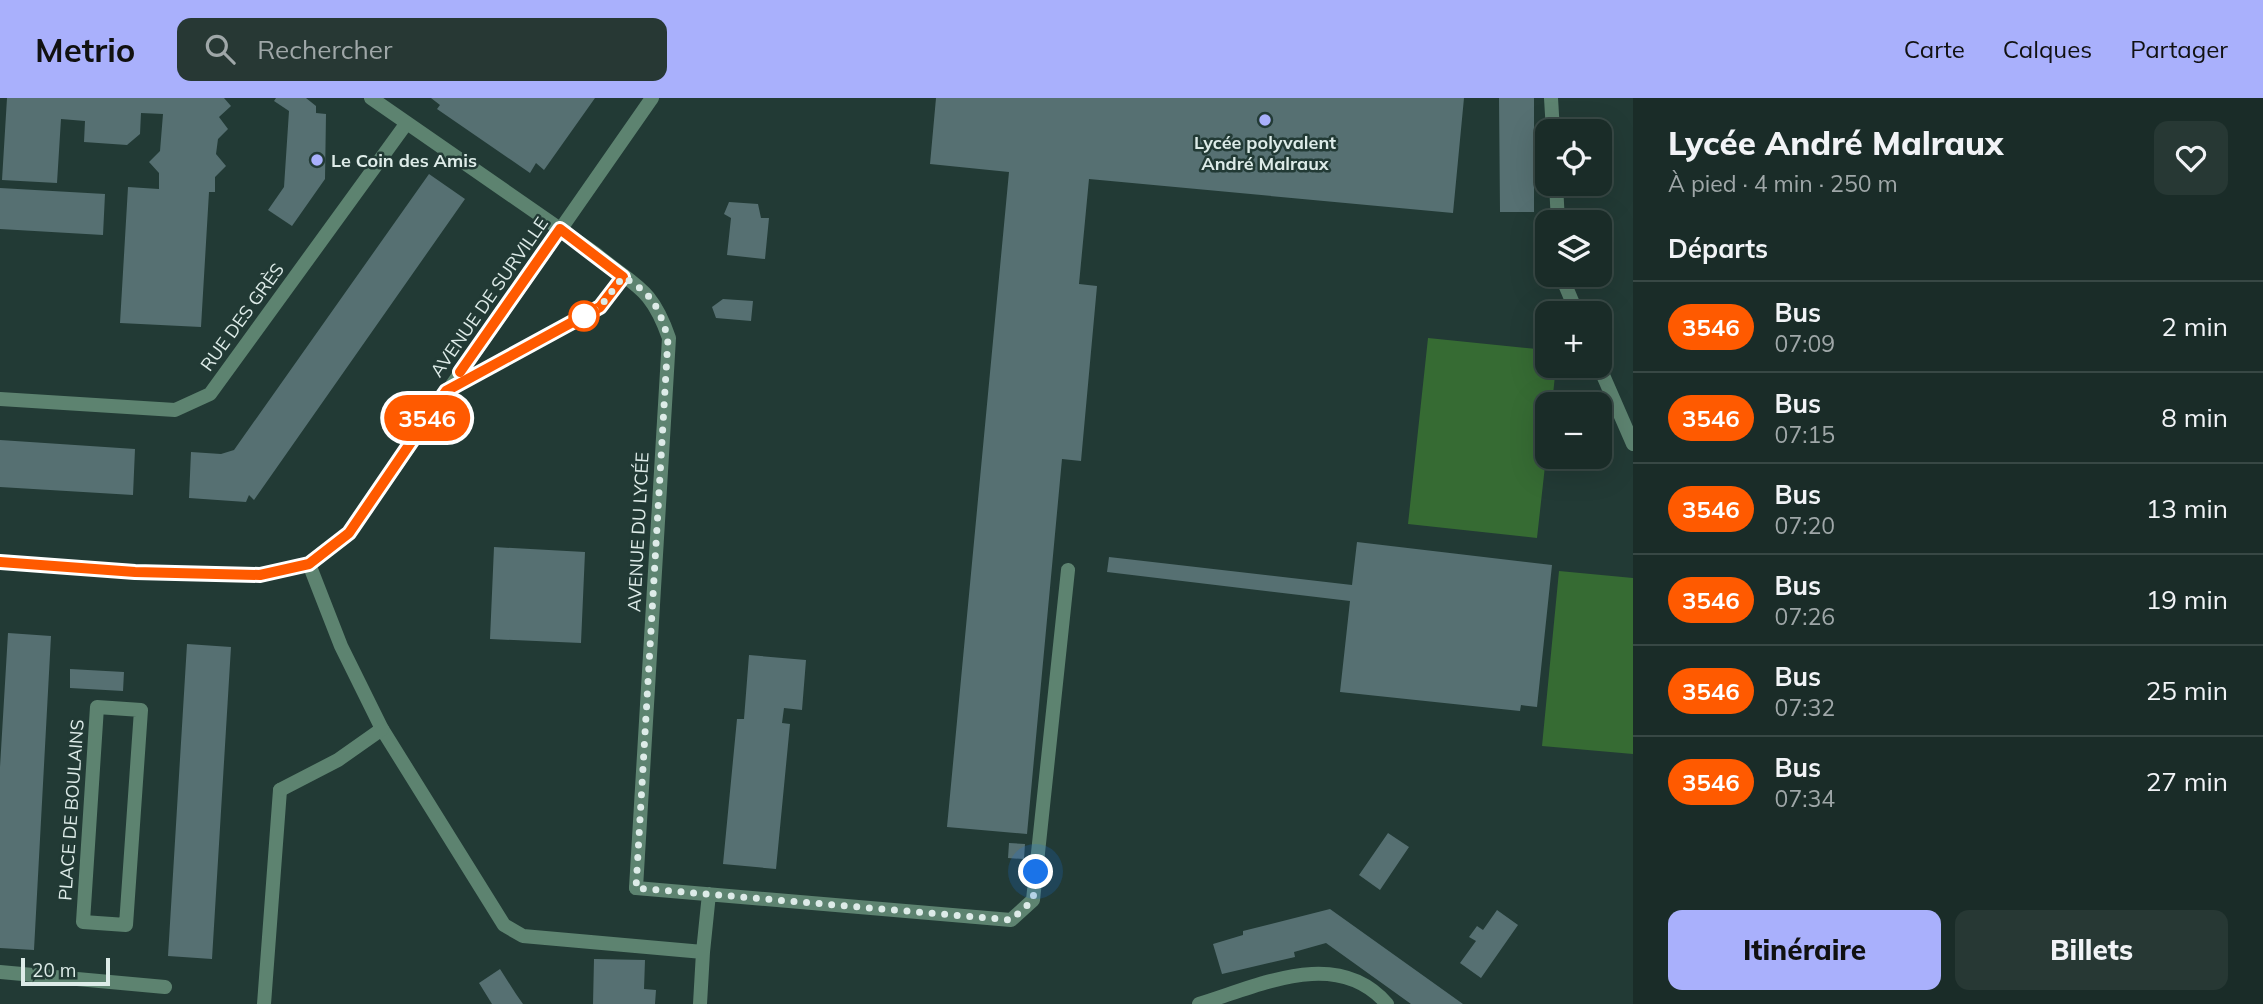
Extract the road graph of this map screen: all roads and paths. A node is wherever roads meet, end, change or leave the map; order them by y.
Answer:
1 (371, 98) edge
2 (652, 98) edge
3 (1552, 98) edge
4 (1553, 119) edge
5 (406, 124) junction
6 (560, 229) junction
7 (623, 277) junction
8 (1604, 378) edge
9 (446, 391) junction
10 (0, 400) edge
11 (1633, 444) edge
12 (0, 562) edge
13 (309, 564) junction
14 (1068, 570) dead end
15 (382, 729) junction
16 (709, 894) junction
17 (126, 925) joint
18 (703, 953) junction
19 (0, 972) edge
20 (165, 987) dead end
21 (264, 1004) edge
22 (700, 1004) edge
23 (1199, 1004) edge
24 (1387, 1004) edge

1 - 5 street, AVENUE DU LYCÉE
2 - 6 street, AVENUE DE SURVILLE
3 - 4 street
5 - 6 street, AVENUE DU LYCÉE
5 - 10 street, RUE DES GRÈS
6 - 7 street, AVENUE DU LYCÉE
6 - 9 street, AVENUE DE SURVILLE
7 - 9 street
7 - 16 street, AVENUE DU LYCÉE
8 - 11 street
9 - 13 street, AVENUE DE SURVILLE
12 - 13 street, AVENUE DE SURVILLE
13 - 15 street
14 - 16 street
15 - 18 street
15 - 21 street
16 - 18 street
17 - 17 street, PLACE DE BOULAINS
18 - 22 street
19 - 20 street
23 - 24 street

